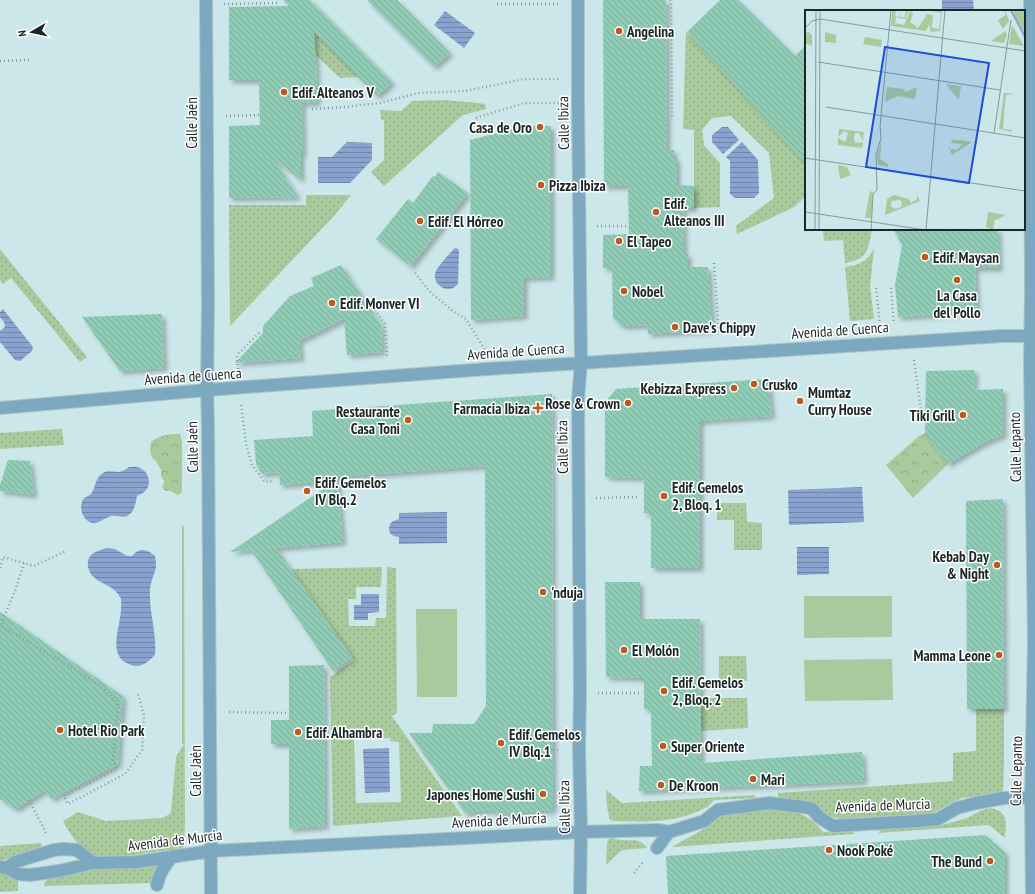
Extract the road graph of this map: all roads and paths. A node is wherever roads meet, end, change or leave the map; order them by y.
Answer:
1 (670, 0) edge
2 (1030, 0) edge
3 (206, 2) edge
4 (278, 2) dead end
5 (578, 2) edge
6 (497, 4) dead end
7 (29, 60) dead end
8 (0, 61) edge
9 (578, 79) junction
10 (578, 103) junction
11 (312, 109) dead end
12 (260, 115) dead end
13 (207, 118) junction
14 (476, 118) dead end
15 (672, 119) dead end
16 (580, 226) junction
17 (629, 226) dead end
18 (714, 264) dead end
19 (415, 273) dead end
20 (876, 288) dead end
21 (891, 288) dead end
22 (375, 310) dead end
23 (261, 331) dead end
24 (1033, 336) edge
25 (913, 341) junction
26 (896, 342) junction
27 (881, 343) junction
28 (720, 353) junction
29 (581, 363) junction
30 (497, 369) junction
31 (388, 377) junction
32 (238, 388) junction
33 (207, 390) junction
34 (0, 408) edge
35 (922, 417) dead end
36 (274, 481) dead end
37 (120, 484) dead end
38 (114, 495) dead end
39 (640, 497) dead end
40 (579, 498) junction
41 (66, 551) dead end
42 (24, 563) junction
43 (0, 568) edge
44 (1, 626) edge
45 (580, 693) junction
46 (640, 693) dead end
47 (138, 694) dead end
48 (210, 712) junction
49 (289, 713) dead end
50 (525, 749) dead end
51 (579, 749) junction
52 (1033, 797) edge
53 (29, 800) dead end
54 (580, 832) junction
55 (669, 832) junction
56 (658, 848) dead end
57 (54, 850) junction
58 (211, 851) junction
59 (172, 856) junction
60 (93, 863) junction
61 (3, 868) edge
62 (157, 885) dead end
63 (211, 894) edge
64 (580, 894) edge
65 (1032, 894) edge

1 - 15 path
2 - 24 street, Calle Lepanto
3 - 4 path
3 - 13 street, Calle Jaén
5 - 6 path
5 - 9 street, Calle Ibiza
7 - 8 path
9 - 10 street, Calle Ibiza
9 - 11 path
10 - 14 path
10 - 16 street, Calle Ibiza
12 - 13 path
13 - 33 street, Calle Jaén
16 - 17 path
16 - 29 street, Calle Ibiza
18 - 28 path
19 - 30 path
20 - 27 path
21 - 26 path
22 - 31 path
23 - 32 path
24 - 25 street, Avenida de Cuenca
24 - 52 street, Calle Lepanto
25 - 26 street, Avenida de Cuenca
25 - 35 path
26 - 27 street, Avenida de Cuenca
27 - 28 street, Avenida de Cuenca
28 - 29 street, Avenida de Cuenca
29 - 30 street, Avenida de Cuenca
29 - 40 street, Calle Ibiza
30 - 31 street, Avenida de Cuenca
31 - 32 street, Avenida de Cuenca
32 - 33 street, Avenida de Cuenca
32 - 36 path
33 - 34 street, Avenida de Cuenca
33 - 48 street, Calle Jaén
37 - 38 path
39 - 40 path
40 - 45 street, Calle Ibiza
41 - 42 path
42 - 43 path
42 - 44 path
44 - 47 path
45 - 46 path
45 - 51 street, Calle Ibiza
48 - 49 path
48 - 58 street, Calle Jaén
50 - 51 path
51 - 54 street, Calle Ibiza
52 - 55 street, Avenida de Murcia
52 - 65 street, Calle Lepanto
53 - 57 path
54 - 55 street, Avenida de Murcia
54 - 58 street, Avenida de Murcia
54 - 64 street, Calle Ibiza
55 - 56 street
57 - 60 street
57 - 61 street
58 - 59 street, Avenida de Murcia
58 - 63 street, Calle Jaén
59 - 60 street, Avenida de Murcia
59 - 62 street
60 - 61 street, Avenida de Murcia

